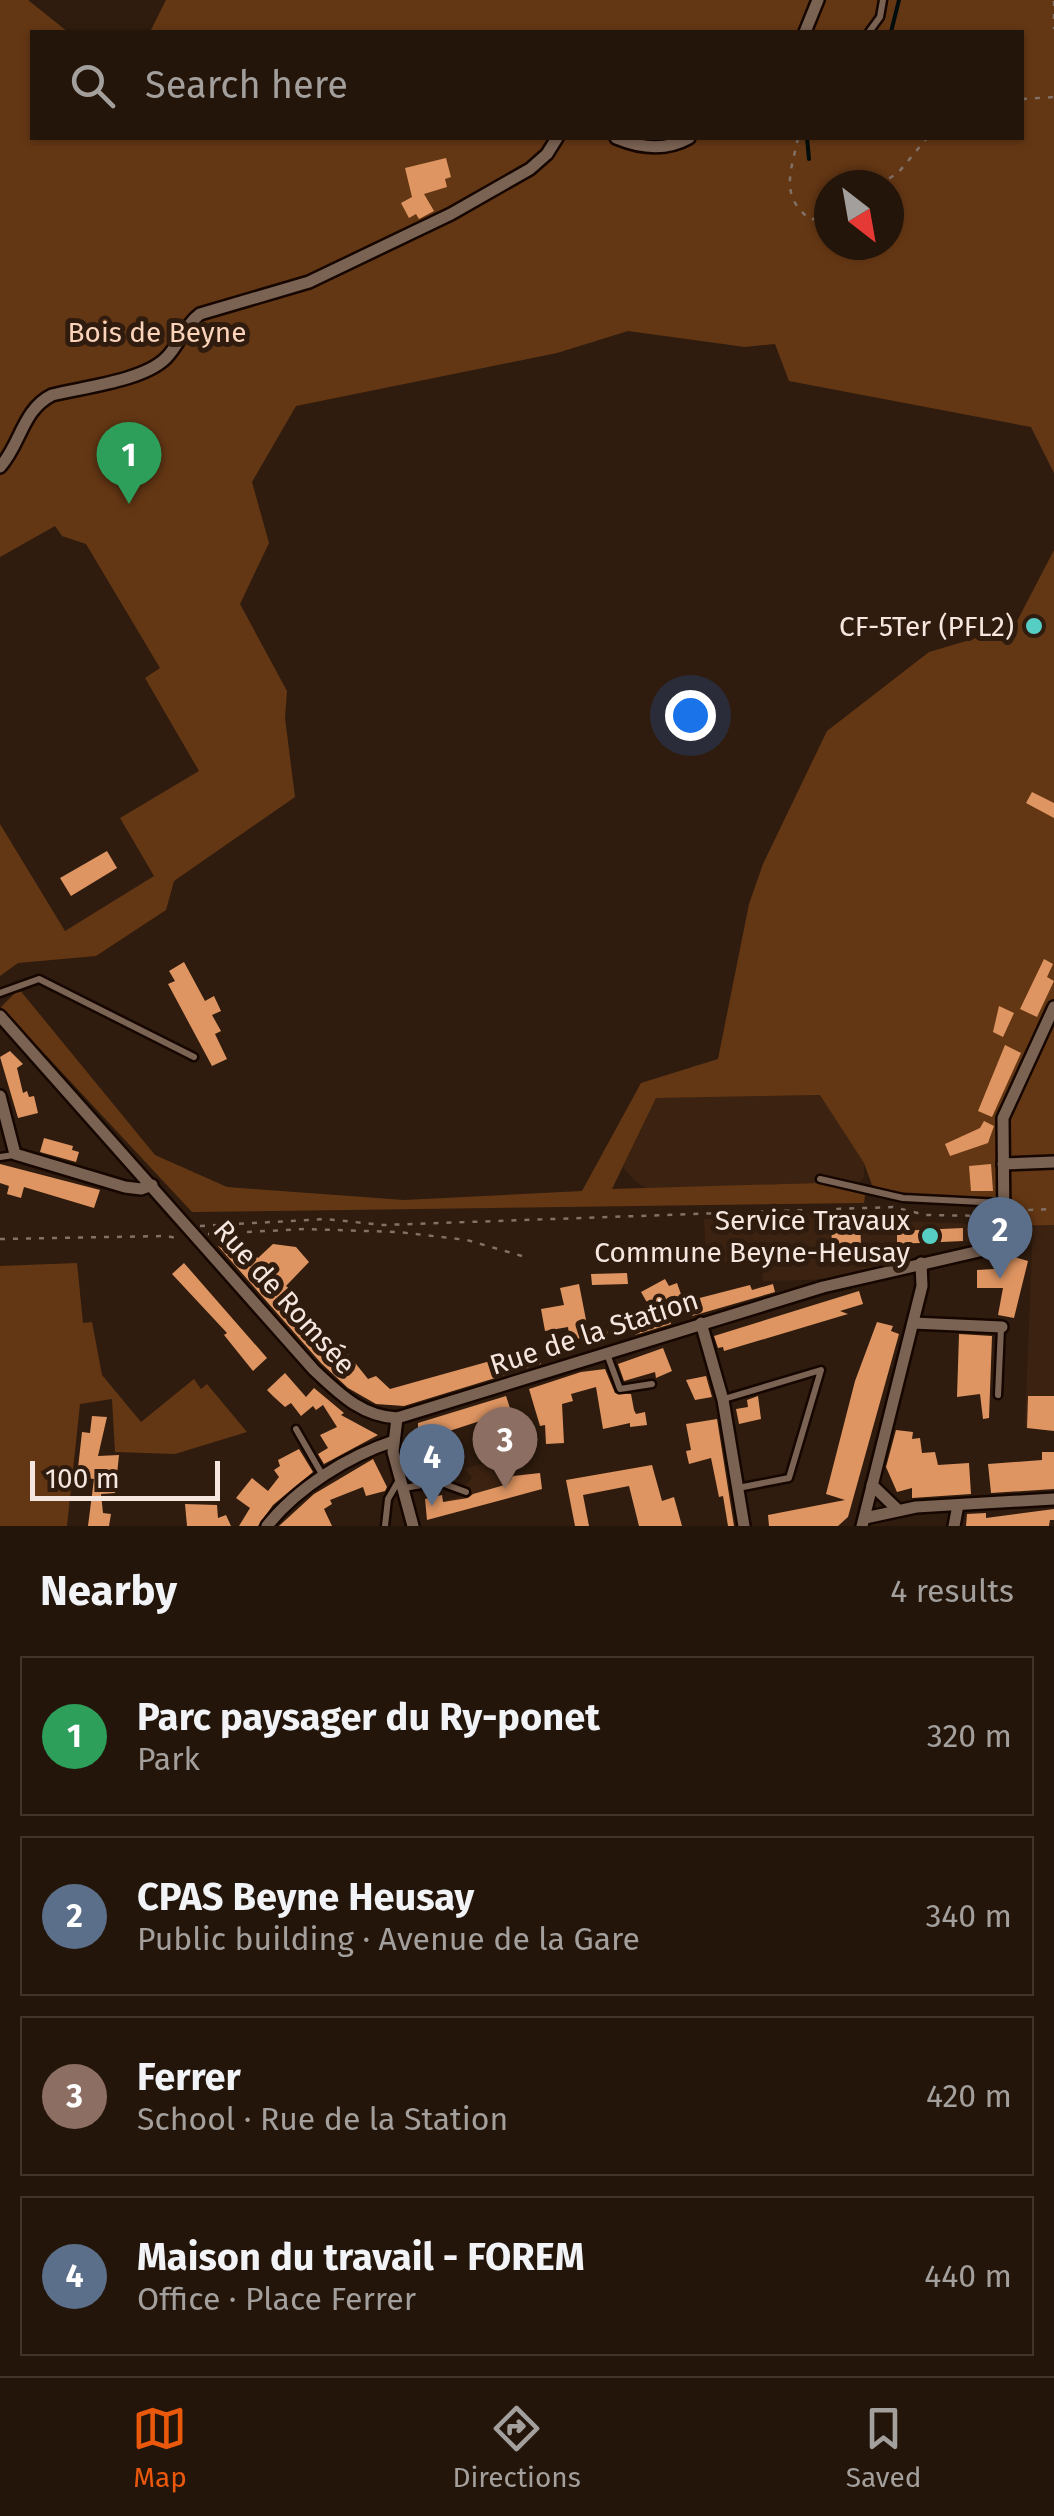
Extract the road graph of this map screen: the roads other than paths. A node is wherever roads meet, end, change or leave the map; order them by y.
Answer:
1 (818, 0) edge
2 (883, 0) edge
3 (806, 30) edge
4 (870, 30) edge
5 (556, 140) edge
6 (622, 140) edge
7 (686, 140) edge
8 (0, 467) edge
9 (0, 993) edge
10 (1054, 1007) edge
11 (0, 1016) edge
12 (194, 1057) dead end
13 (0, 1096) edge
14 (15, 1154) junction
15 (0, 1157) edge
16 (1054, 1162) edge
17 (1004, 1164) junction
18 (820, 1179) dead end
19 (152, 1185) junction
20 (1004, 1209) junction
21 (921, 1263) junction
22 (702, 1323) junction
23 (913, 1323) junction
24 (1002, 1327) joint
25 (607, 1354) junction
26 (652, 1384) dead end
27 (998, 1395) dead end
28 (723, 1400) junction
29 (397, 1418) junction
30 (296, 1429) dead end
31 (394, 1441) junction
32 (324, 1478) junction
33 (401, 1484) junction
34 (872, 1484) junction
35 (738, 1488) junction
36 (466, 1492) dead end
37 (1054, 1499) edge
38 (958, 1505) junction
39 (898, 1510) junction
40 (864, 1522) edge
41 (266, 1526) edge
42 (385, 1526) edge
43 (413, 1526) edge
44 (744, 1526) edge
45 (954, 1526) edge

1 - 3 street
2 - 4 lane
5 - 8 street
6 - 7 street
9 - 12 lane
10 - 17 street
11 - 19 street, Rue de Romsée
13 - 14 street
14 - 15 lane
14 - 19 street
16 - 17 street
17 - 20 street
18 - 20 lane
19 - 29 street, Rue de Romsée
20 - 21 street, Rue de la Station
21 - 22 street, Rue de la Station
21 - 23 street
22 - 25 street, Rue de la Station
22 - 28 street
23 - 24 street
23 - 34 street
24 - 27 lane
25 - 26 lane
25 - 29 street, Rue de la Station
28 - 35 street
28 - 35 lane
29 - 31 street
30 - 32 lane
31 - 32 street
31 - 33 street
32 - 41 street
33 - 36 lane
33 - 42 lane
33 - 43 street
34 - 39 street
34 - 40 street
35 - 44 street
37 - 38 street
38 - 39 street
38 - 45 street
39 - 40 street

